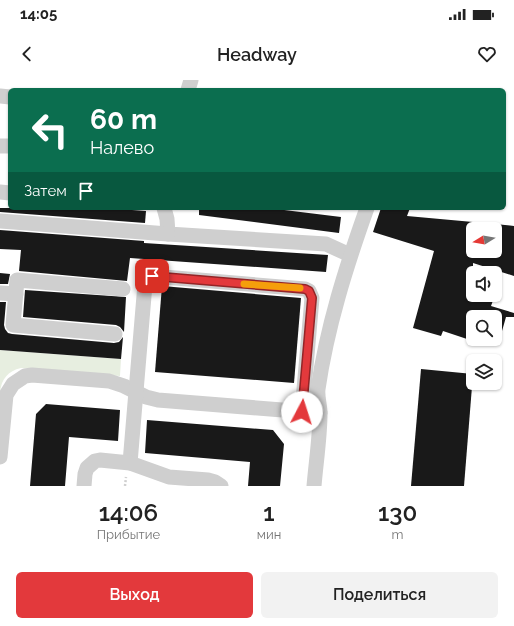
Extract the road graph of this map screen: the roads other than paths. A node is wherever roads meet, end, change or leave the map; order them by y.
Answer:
1 (165, 210) edge
2 (366, 210) edge
3 (0, 221) edge
4 (168, 234) junction
5 (350, 255) junction
6 (123, 289) dead end
7 (0, 293) edge
8 (16, 294) junction
9 (115, 334) dead end
10 (136, 392) junction
11 (302, 412) junction
12 (320, 413) junction
13 (0, 457) edge
14 (130, 463) junction
15 (84, 486) edge
16 (221, 486) edge
17 (314, 486) edge

1 - 4 street
2 - 5 street
3 - 4 street
4 - 5 street
5 - 12 street
6 - 8 street
7 - 8 street
8 - 9 street
10 - 11 street
10 - 11 street
10 - 13 street
10 - 14 street
11 - 12 street
12 - 17 street
14 - 15 street
14 - 16 street

